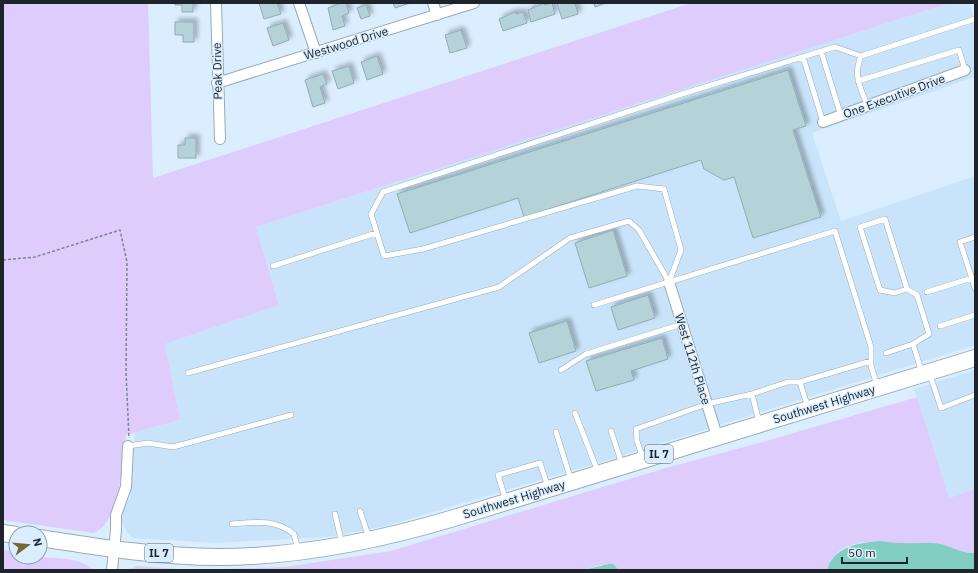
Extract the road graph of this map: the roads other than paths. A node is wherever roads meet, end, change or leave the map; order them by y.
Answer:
1 (216, 3) edge
2 (299, 3) edge
3 (433, 3) edge
4 (474, 3) edge
5 (437, 15) junction
6 (975, 19) edge
7 (821, 51) junction
8 (316, 53) junction
9 (861, 56) junction
10 (803, 57) junction
11 (966, 70) joint
12 (858, 81) junction
13 (217, 83) junction
14 (867, 106) junction
15 (841, 116) junction
16 (823, 122) joint
17 (220, 139) dead end
18 (376, 232) junction
19 (975, 237) edge
20 (273, 266) dead end
21 (972, 278) junction
22 (669, 282) junction
23 (975, 288) edge
24 (907, 290) junction
25 (926, 292) dead end
26 (594, 305) dead end
27 (975, 315) edge
28 (682, 324) junction
29 (940, 326) dead end
30 (913, 344) junction
31 (886, 353) dead end
32 (975, 358) edge
33 (871, 361) junction
34 (561, 370) dead end
35 (188, 373) dead end
36 (926, 373) junction
37 (800, 382) junction
38 (878, 387) junction
39 (752, 394) junction
40 (975, 395) edge
41 (707, 404) junction
42 (808, 409) junction
43 (575, 413) dead end
44 (291, 415) dead end
45 (760, 423) junction
46 (611, 431) dead end
47 (556, 432) dead end
48 (717, 436) junction
49 (128, 446) joint
50 (643, 459) junction
51 (623, 466) junction
52 (598, 473) junction
53 (571, 482) junction
54 (548, 489) junction
55 (506, 502) junction
56 (360, 510) dead end
57 (335, 514) dead end
58 (232, 524) dead end
59 (48, 539) edge
60 (370, 541) junction
61 (343, 546) junction
62 (115, 549) junction
63 (298, 552) junction
64 (112, 570) edge

1 - 13 street, Peak Drive
2 - 8 street
3 - 5 street
4 - 5 street, Westwood Drive
5 - 8 street, Westwood Drive
6 - 9 lane
7 - 9 lane
7 - 10 lane
7 - 15 lane
8 - 13 street, Westwood Drive
9 - 12 lane
10 - 16 lane
10 - 18 lane
11 - 12 lane
11 - 14 street, One Executive Drive
12 - 14 lane
13 - 17 street, Peak Drive
14 - 15 street, One Executive Drive
15 - 16 street, One Executive Drive
18 - 20 lane
18 - 22 lane
19 - 21 lane
21 - 23 lane
21 - 25 lane
22 - 26 lane
22 - 28 street, West 112th Place
22 - 33 lane
22 - 35 lane
24 - 24 lane
24 - 30 lane
27 - 29 lane
28 - 34 lane
28 - 41 street, West 112th Place
30 - 31 lane
30 - 36 lane
32 - 36 main road, Southwest Highway / IL 7
33 - 37 lane
33 - 38 lane
36 - 38 main road, Southwest Highway / IL 7
36 - 40 lane
37 - 39 lane
37 - 42 lane
38 - 42 main road, Southwest Highway / IL 7
39 - 41 lane
39 - 45 lane
41 - 48 street, West 112th Place
41 - 50 lane
42 - 45 main road, Southwest Highway / IL 7
43 - 52 lane
44 - 49 lane
45 - 48 main road, Southwest Highway / IL 7
46 - 51 lane
47 - 53 lane
48 - 50 main road, Southwest Highway / IL 7
49 - 62 street
50 - 51 main road, Southwest Highway / IL 7
51 - 52 main road, Southwest Highway / IL 7
52 - 53 main road, Southwest Highway / IL 7
53 - 54 main road, Southwest Highway / IL 7
54 - 55 main road, Southwest Highway / IL 7
54 - 55 lane
55 - 60 main road, Southwest Highway / IL 7
56 - 60 lane
57 - 61 lane
58 - 63 lane
59 - 62 main road, Southwest Highway / IL 7
60 - 61 main road, Southwest Highway / IL 7
61 - 63 main road, Southwest Highway / IL 7
62 - 63 main road, Southwest Highway / IL 7
62 - 64 street

